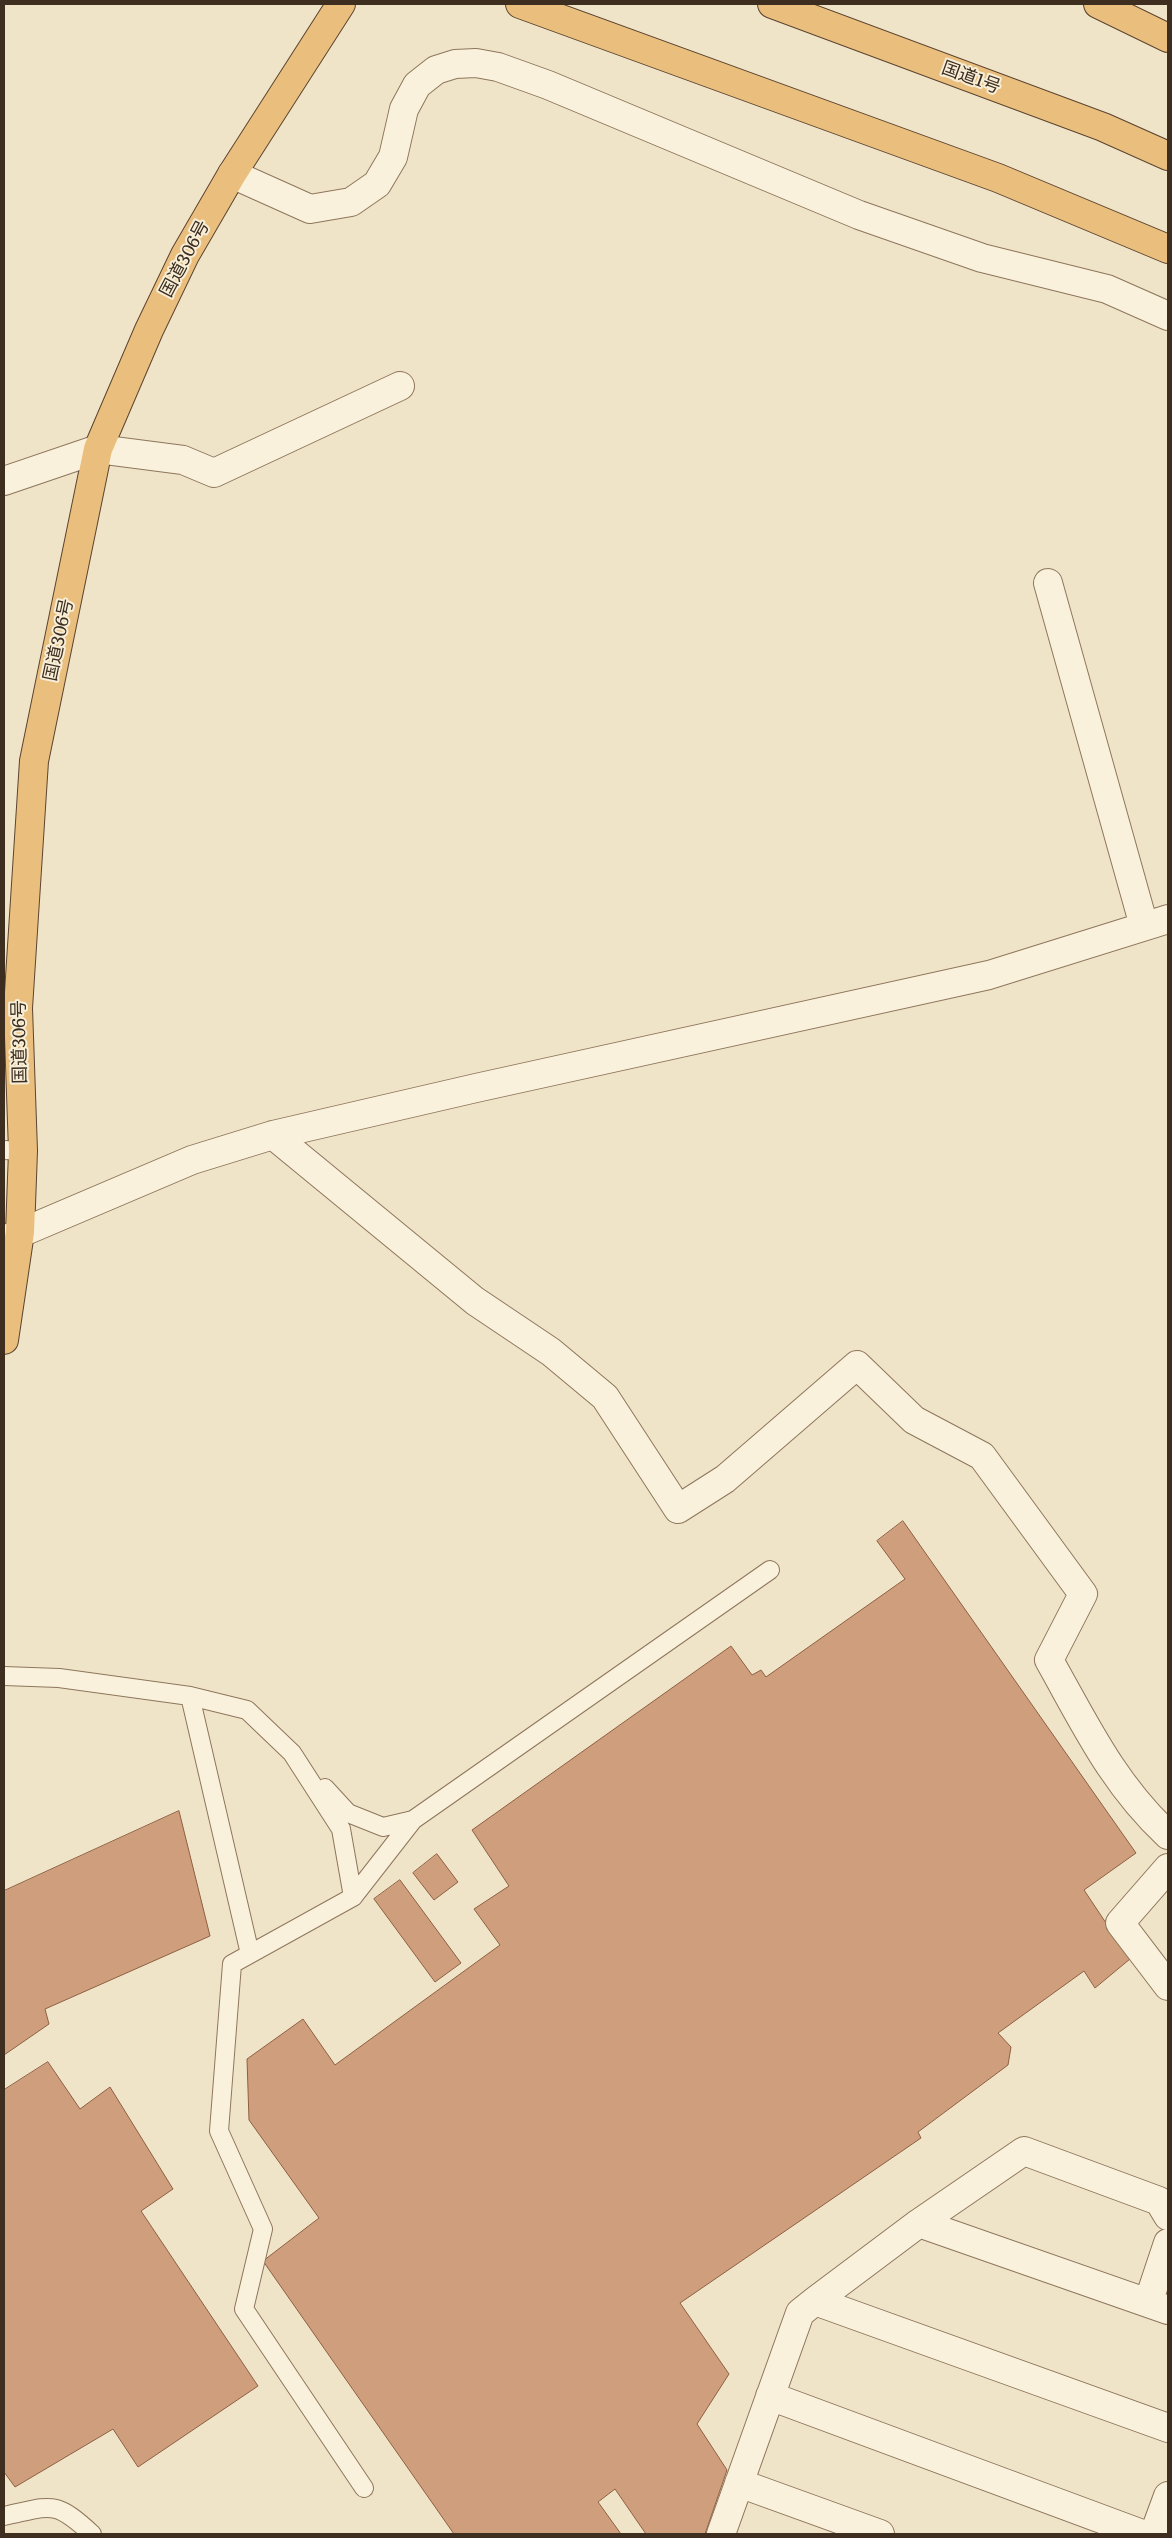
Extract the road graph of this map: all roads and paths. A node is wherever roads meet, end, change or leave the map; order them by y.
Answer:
1 (341, 4) edge
2 (520, 4) edge
3 (772, 4) edge
4 (1098, 4) edge
5 (1168, 38) edge
6 (1168, 156) edge
7 (232, 174) junction
8 (1168, 249) edge
9 (1168, 316) edge
10 (400, 386) dead end
11 (98, 448) junction
12 (4, 481) edge
13 (1048, 583) dead end
14 (1156, 923) edge
15 (273, 1135) junction
16 (13, 1150) edge
17 (12, 1236) edge
18 (4, 1340) edge
19 (770, 1570) dead end
20 (4, 1676) edge
21 (190, 1696) junction
22 (292, 1753) junction
23 (413, 1820) junction
24 (1168, 1835) edge
25 (1168, 1868) edge
26 (353, 1897) junction
27 (250, 1954) junction
28 (1168, 1986) edge
29 (1168, 2216) edge
30 (919, 2223) junction
31 (1168, 2243) edge
32 (815, 2301) junction
33 (1158, 2306) edge
34 (770, 2396) junction
35 (1168, 2428) edge
36 (739, 2484) junction
37 (364, 2488) dead end
38 (1168, 2496) edge
39 (4, 2516) edge
40 (1107, 2528) edge
41 (92, 2534) edge
42 (721, 2534) edge
43 (880, 2534) edge
44 (1142, 2534) edge
45 (1154, 2534) edge

1 - 7 highway, 国道306号
2 - 8 highway
3 - 6 highway, 国道1号
4 - 5 highway
7 - 9 street
7 - 11 highway, 国道306号
10 - 11 street
11 - 12 street
11 - 16 highway, 国道306号
13 - 14 street
14 - 15 street
15 - 17 street
15 - 24 street
16 - 17 highway, 国道306号
17 - 18 highway, 国道306号
19 - 23 lane
20 - 21 lane
21 - 22 lane
21 - 27 lane
22 - 23 lane
22 - 26 lane
23 - 26 lane
25 - 28 street
26 - 27 lane
27 - 37 lane
29 - 30 street
30 - 32 street
30 - 33 street
31 - 33 street
32 - 34 street
32 - 35 street
34 - 36 street
34 - 40 street
36 - 42 street
36 - 43 street
38 - 45 street
39 - 41 lane
40 - 44 street

